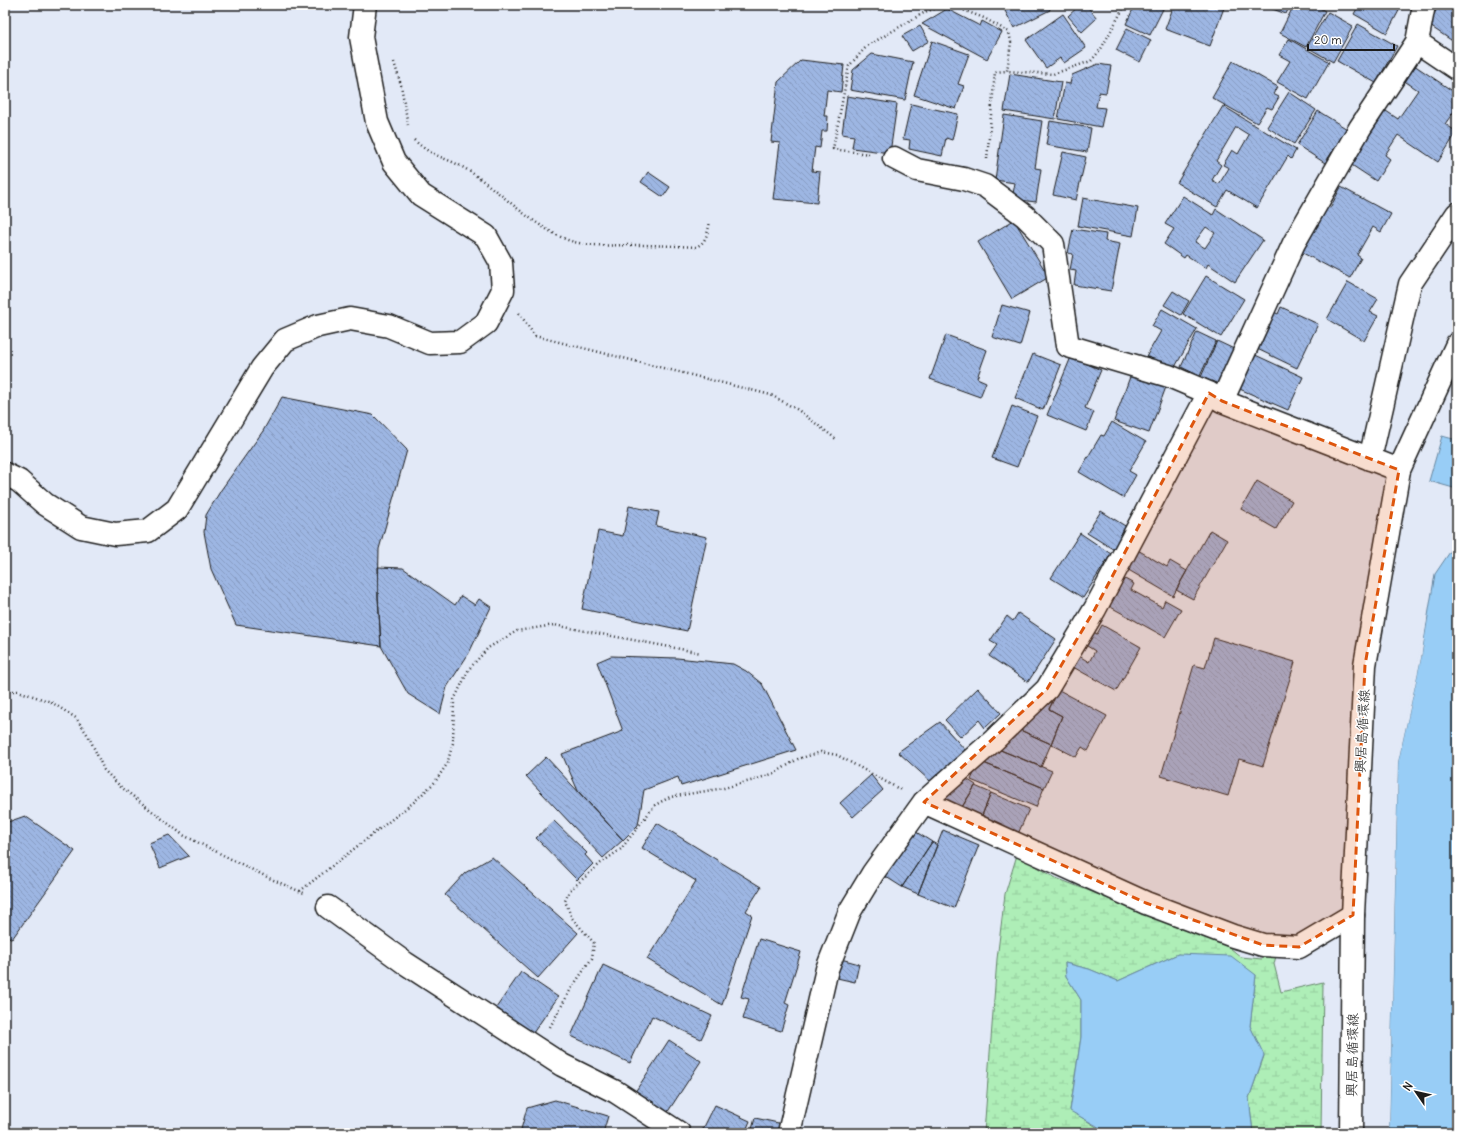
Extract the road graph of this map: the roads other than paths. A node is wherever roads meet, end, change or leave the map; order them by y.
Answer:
1 (365, 5) edge
2 (1422, 5) edge
3 (1417, 42) junction
4 (1457, 69) edge
5 (894, 158) road end
6 (1457, 214) edge
7 (1457, 344) edge
8 (1216, 397) junction
9 (1370, 460) junction
10 (1399, 470) junction
11 (5, 474) edge
12 (924, 802) junction
13 (328, 907) road end
14 (1353, 915) junction
15 (679, 1133) edge
16 (789, 1133) edge
17 (1351, 1133) edge

1 - 11 street
2 - 3 street
3 - 4 street
3 - 8 street
5 - 8 street
6 - 9 street
7 - 10 street, 興居島循環線
8 - 9 street
8 - 12 street
9 - 10 street
10 - 14 street, 興居島循環線
12 - 14 street
12 - 16 street
13 - 15 street
14 - 17 street, 興居島循環線

